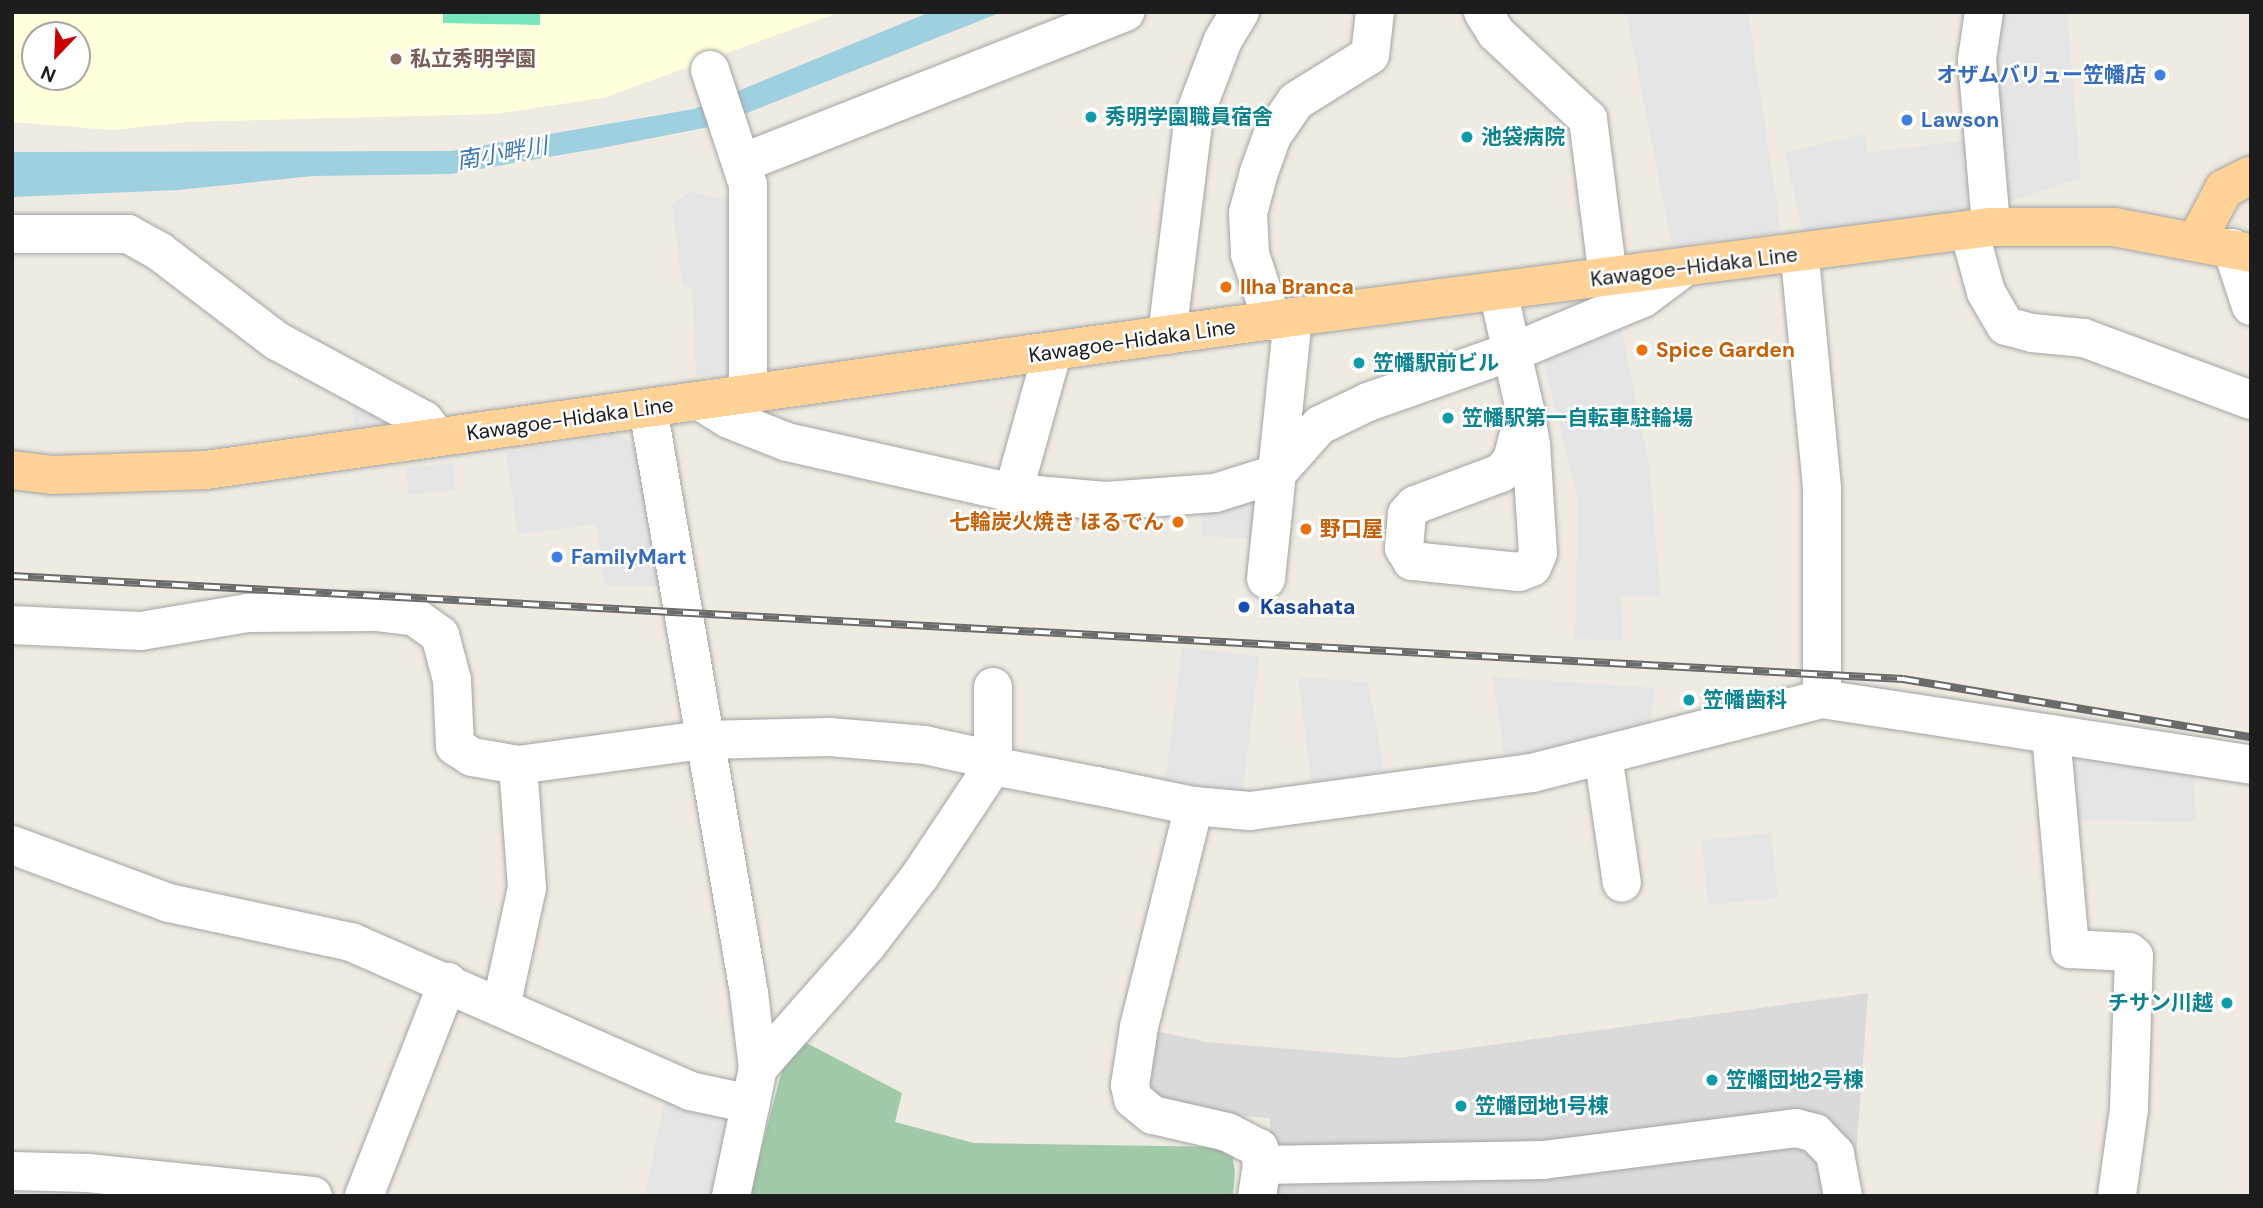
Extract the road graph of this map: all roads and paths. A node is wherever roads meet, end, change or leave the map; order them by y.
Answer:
1 (1125, 12) edge
2 (1240, 12) edge
3 (1375, 12) edge
4 (1483, 12) edge
5 (1984, 12) edge
6 (710, 70) dead end
7 (742, 163) junction
8 (2251, 175) edge
9 (1980, 228) junction
10 (12, 234) edge
11 (2227, 247) edge
12 (1796, 255) junction
13 (1683, 268) junction
14 (1608, 278) junction
15 (1498, 291) junction
16 (2251, 306) edge
17 (1282, 319) junction
18 (1167, 335) junction
19 (1511, 352) junction
20 (1052, 353) junction
21 (748, 394) junction
22 (2251, 400) edge
23 (699, 401) junction
24 (648, 408) junction
25 (1525, 410) junction
26 (436, 437) junction
27 (12, 470) edge
28 (1276, 474) junction
29 (1013, 494) junction
30 (1266, 579) dead end
31 (12, 625) edge
32 (993, 687) dead end
33 (1822, 699) junction
34 (2051, 734) junction
35 (703, 740) junction
36 (1603, 755) junction
37 (518, 765) junction
38 (2251, 765) edge
39 (993, 766) junction
40 (1194, 806) junction
41 (12, 845) edge
42 (1622, 883) dead end
43 (448, 982) junction
44 (501, 1007) junction
45 (754, 1086) junction
46 (12, 1171) edge
47 (1260, 1180) edge
48 (313, 1196) edge
49 (365, 1196) edge
50 (731, 1196) edge
51 (1843, 1196) edge
52 (2116, 1196) edge

1 - 7 street
2 - 18 street
3 - 17 street
4 - 14 street
5 - 9 street
6 - 7 street
7 - 21 street
8 - 11 main road
9 - 11 main road, Kawagoe-Hidaka Line
9 - 12 main road, Kawagoe-Hidaka Line
9 - 22 street
10 - 26 street
11 - 16 street
12 - 13 main road, Kawagoe-Hidaka Line
12 - 33 street
13 - 14 main road, Kawagoe-Hidaka Line
13 - 19 street
14 - 15 main road, Kawagoe-Hidaka Line
15 - 17 main road, Kawagoe-Hidaka Line
15 - 19 street
17 - 18 main road, Kawagoe-Hidaka Line
17 - 28 street
18 - 20 main road, Kawagoe-Hidaka Line
19 - 25 street
19 - 28 street
20 - 21 main road, Kawagoe-Hidaka Line
20 - 29 street
21 - 23 main road, Kawagoe-Hidaka Line
23 - 24 main road, Kawagoe-Hidaka Line
23 - 29 street
24 - 26 main road, Kawagoe-Hidaka Line
24 - 35 street
25 - 25 street
26 - 27 main road, Kawagoe-Hidaka Line
28 - 29 street
28 - 30 street
31 - 37 street
32 - 39 street
33 - 34 street
33 - 36 street
34 - 38 street
34 - 52 street
35 - 37 street
35 - 39 street
35 - 45 street
36 - 40 street
36 - 42 street
37 - 44 street
39 - 40 street
39 - 45 street
40 - 47 street
41 - 43 street
43 - 44 street
43 - 49 street
44 - 45 street
45 - 50 street
46 - 48 street
47 - 51 street

